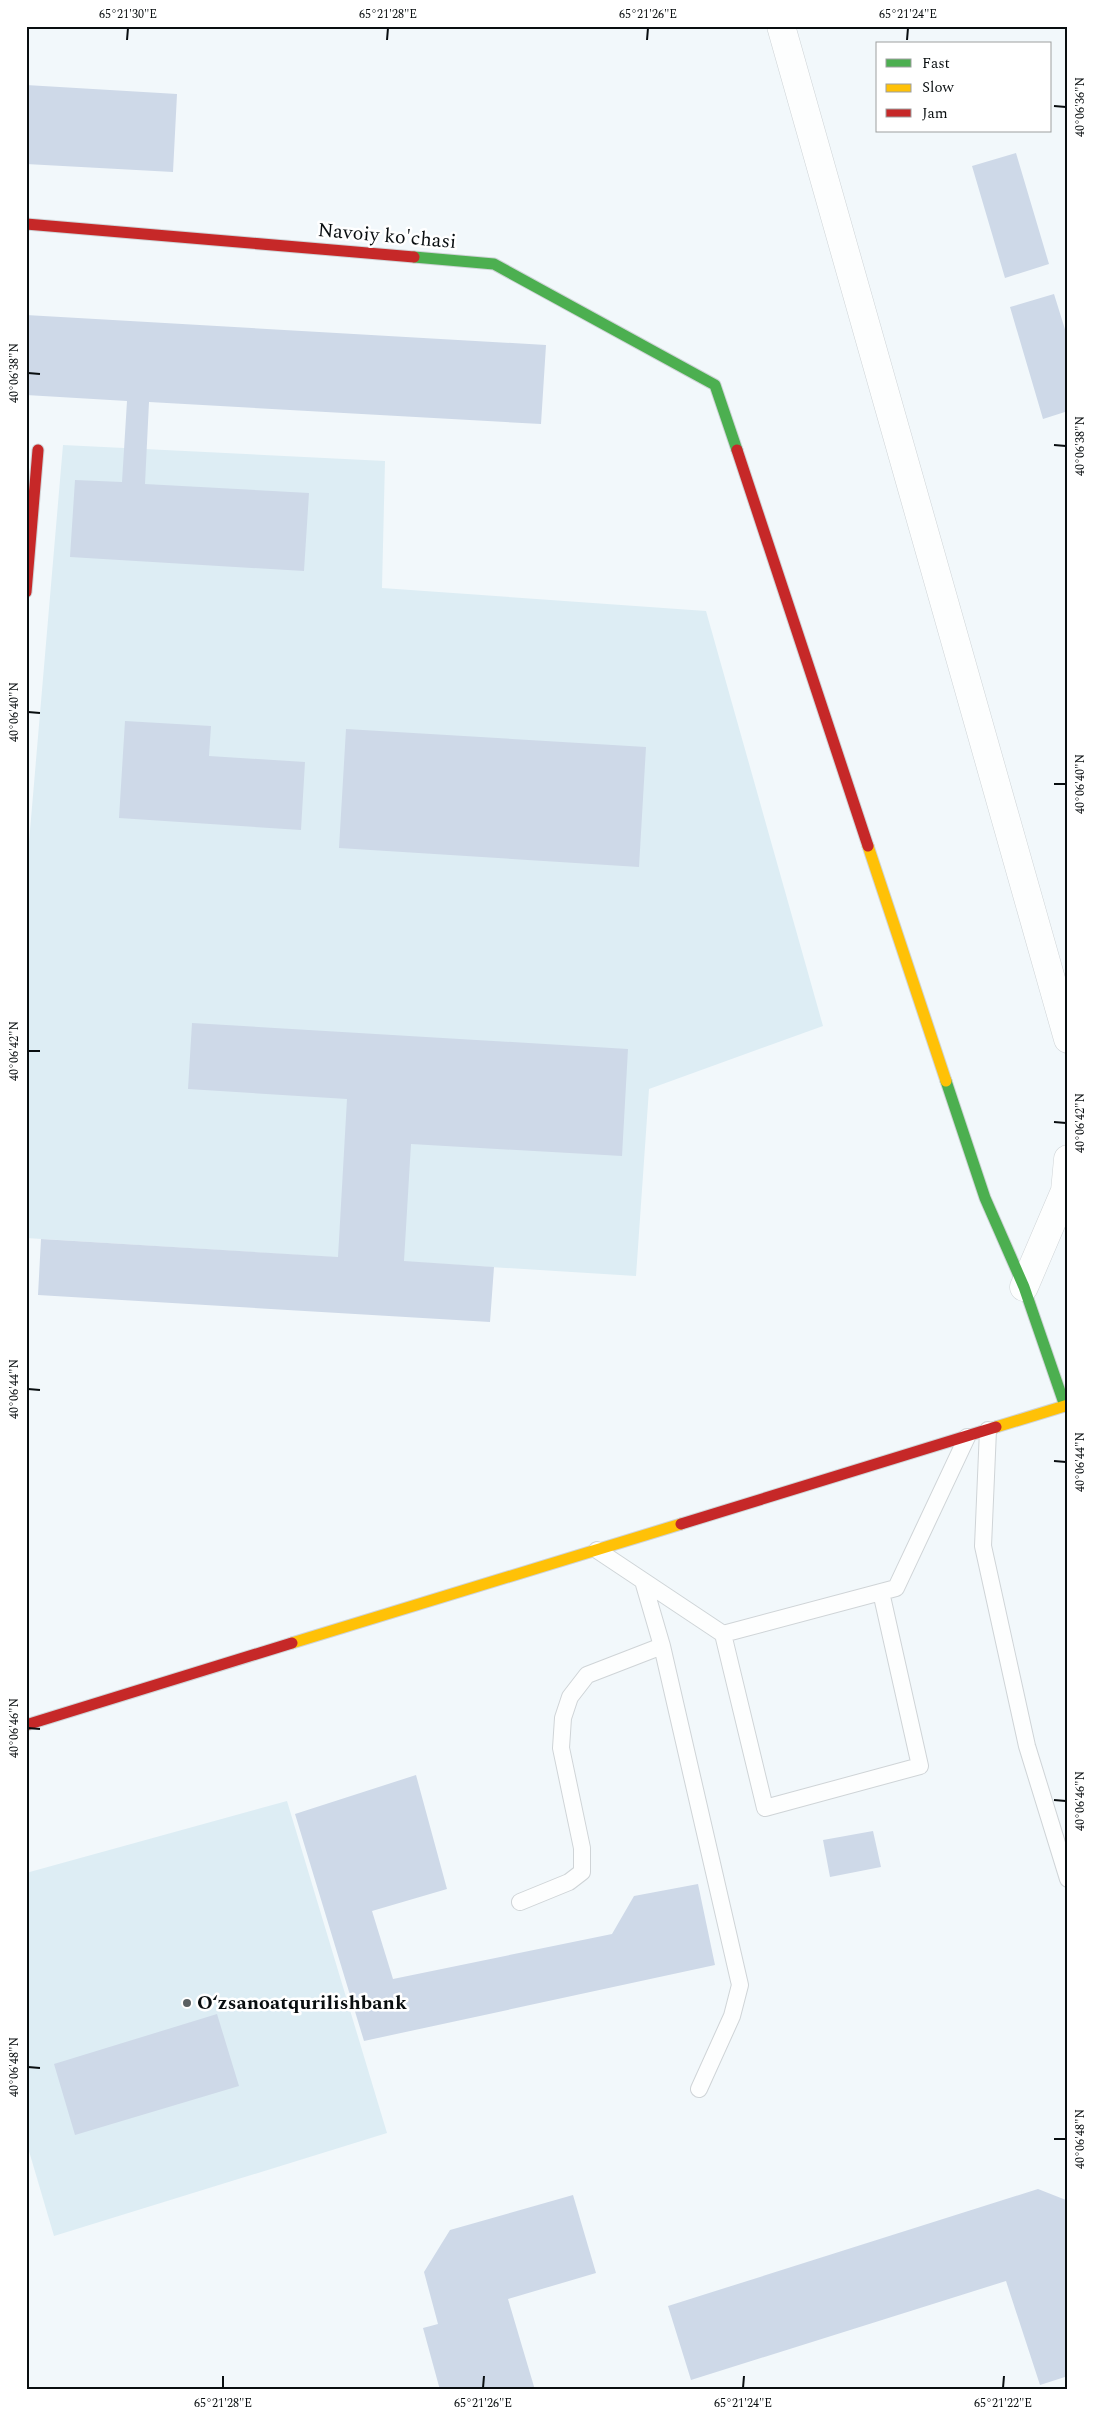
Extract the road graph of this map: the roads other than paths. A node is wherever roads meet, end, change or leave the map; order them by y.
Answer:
1 (781, 26) edge
2 (26, 224) edge
3 (38, 450) dead end
4 (27, 576) edge
5 (26, 592) edge
6 (1068, 1039) edge
7 (1068, 1159) edge
8 (1066, 1190) edge
9 (1024, 1287) junction
10 (1066, 1406) edge
11 (988, 1430) junction
12 (968, 1437) junction
13 (597, 1550) junction
14 (643, 1581) junction
15 (881, 1592) junction
16 (723, 1634) junction
17 (662, 1646) junction
18 (26, 1725) edge
19 (1068, 1878) edge
20 (520, 1902) dead end
21 (699, 2089) dead end

1 - 6 street
2 - 9 street, Navoiy ko'chasi
3 - 4 street
4 - 5 street
7 - 8 street
8 - 9 street
9 - 10 street
10 - 11 street
11 - 12 street
11 - 19 lane
12 - 13 street
12 - 15 lane
13 - 14 lane
13 - 18 street
14 - 16 lane
14 - 17 lane
15 - 16 lane
15 - 16 lane
17 - 20 lane
17 - 21 lane

